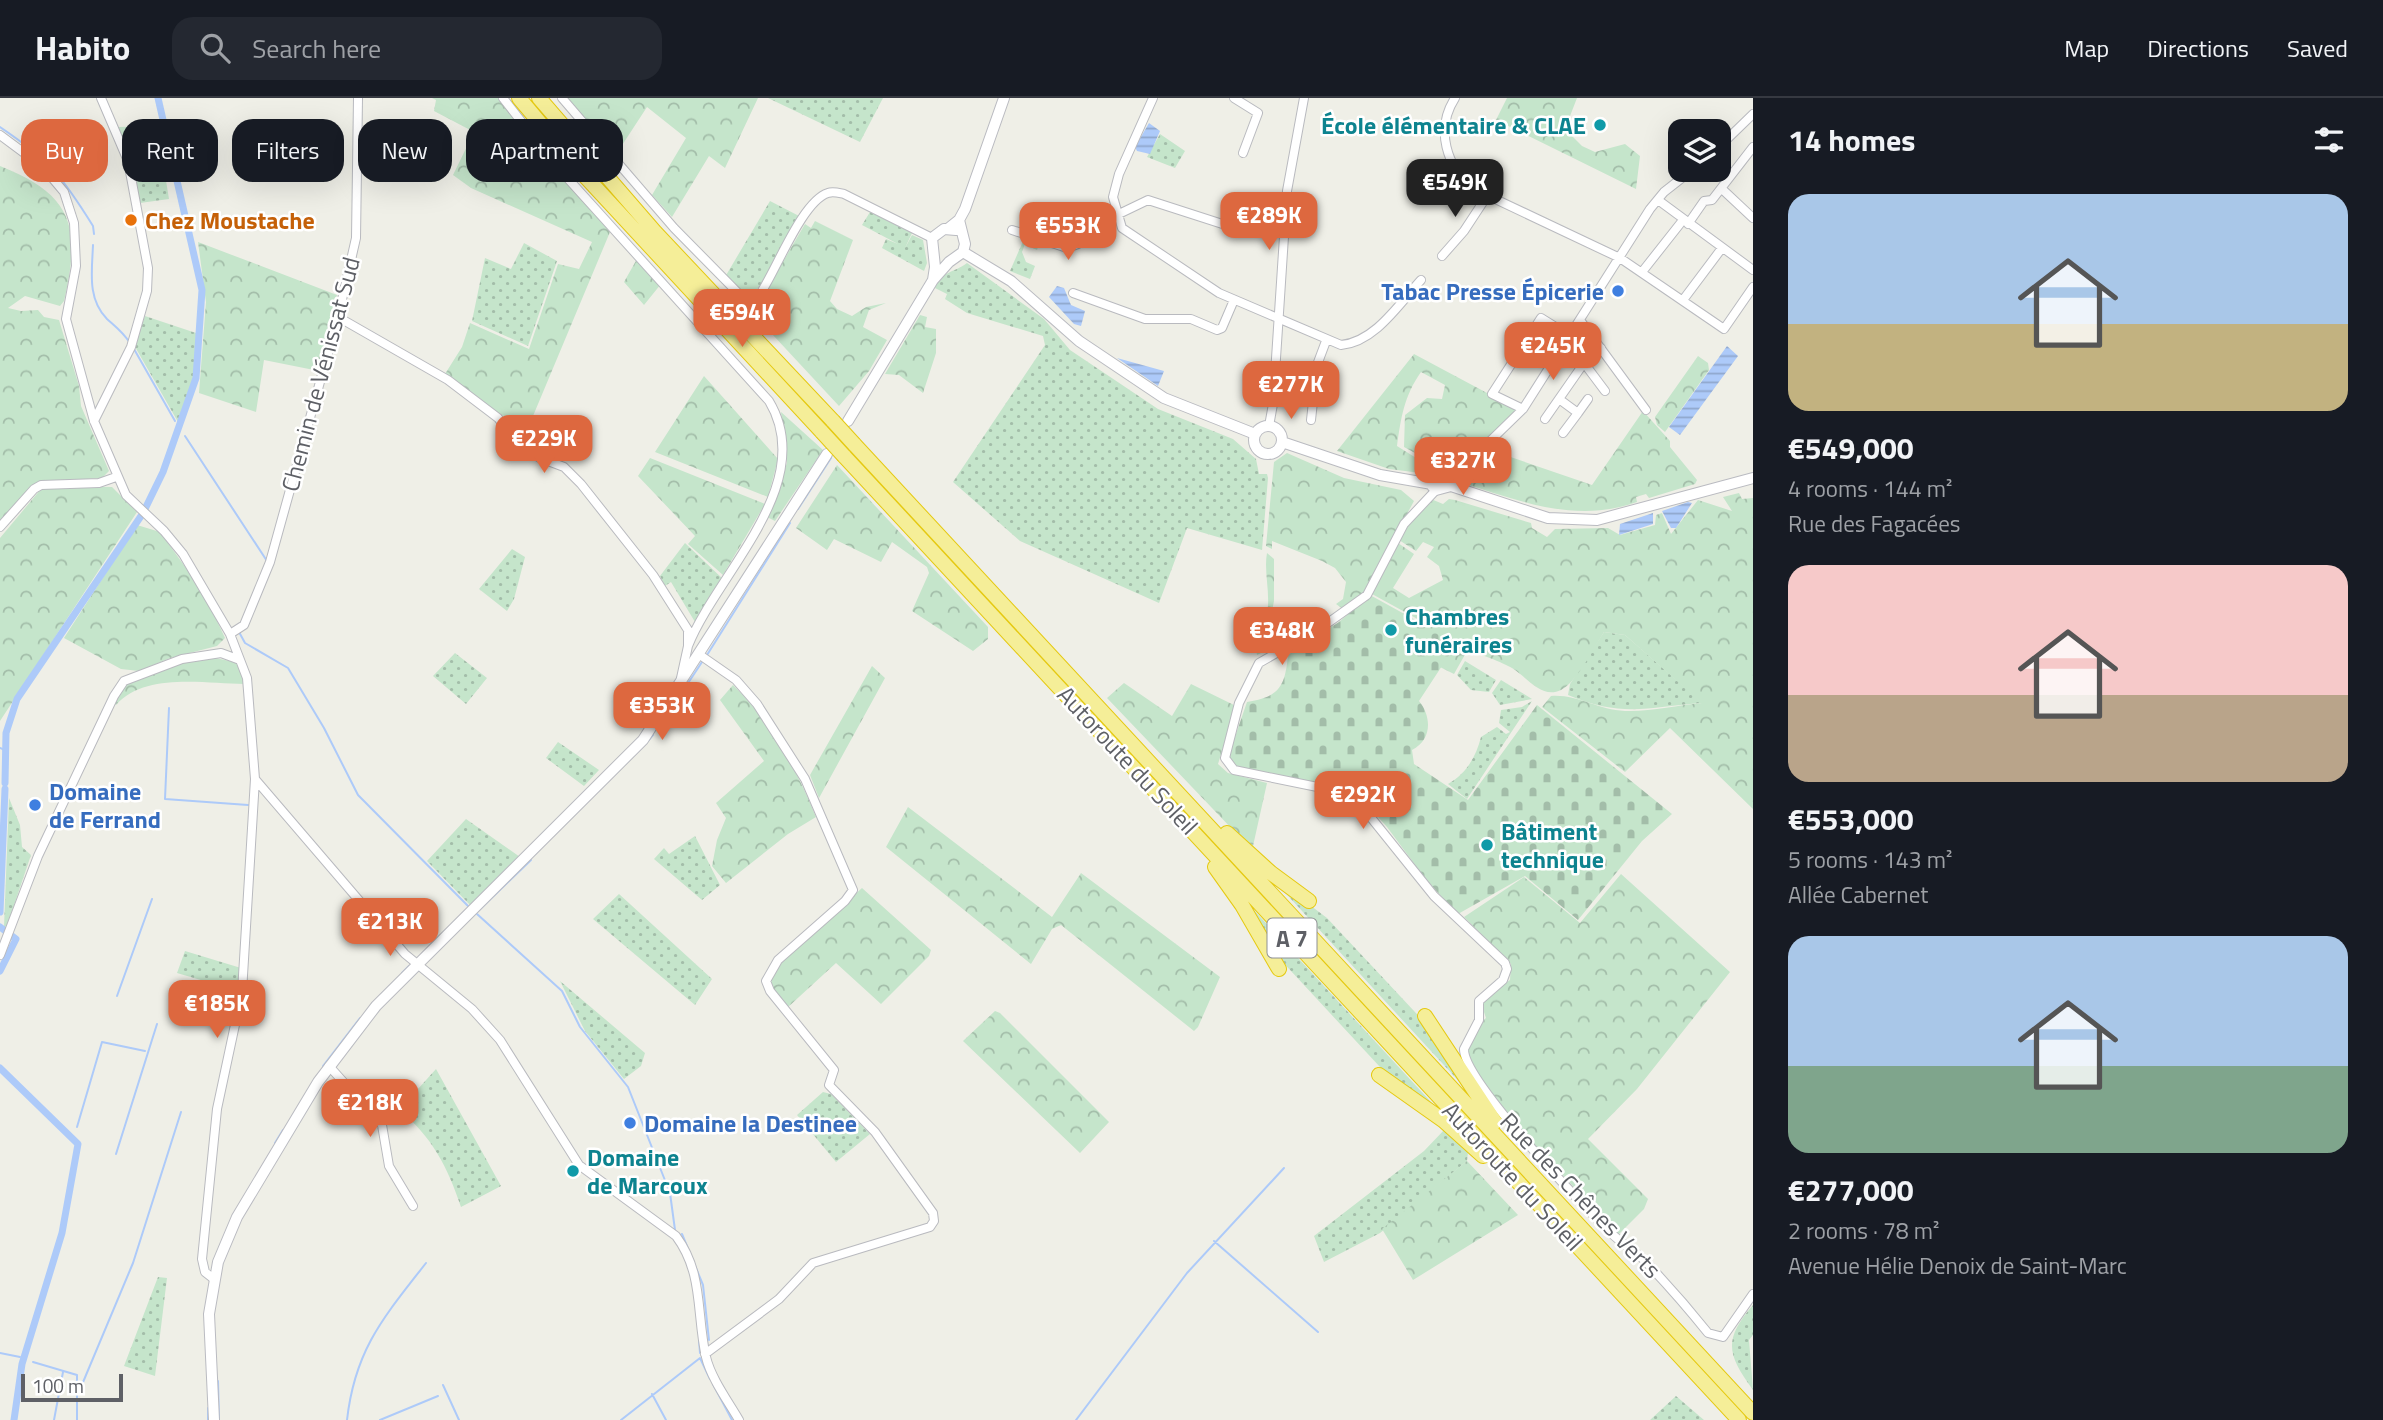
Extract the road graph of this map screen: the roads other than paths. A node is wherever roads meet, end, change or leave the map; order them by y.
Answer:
1 (101, 98) edge
2 (358, 98) edge
3 (503, 98) edge
4 (519, 98) edge
5 (539, 98) edge
6 (562, 98) edge
7 (1004, 98) edge
8 (1153, 98) edge
9 (1234, 98) edge
10 (1304, 98) edge
11 (1455, 98) edge
12 (1753, 114) edge
13 (0, 135) edge
14 (1731, 135) edge
15 (1753, 147) edge
16 (1243, 153) dead end
17 (1678, 182) edge
18 (1722, 189) junction
19 (1487, 197) junction
20 (1658, 200) junction
21 (1116, 215) junction
22 (1753, 218) edge
23 (959, 220) junction
24 (1686, 222) junction
25 (949, 228) junction
26 (1012, 230) dead end
27 (1241, 230) dead end
28 (962, 235) junction
29 (932, 238) junction
30 (1722, 248) junction
31 (963, 252) junction
32 (935, 256) junction
33 (1442, 256) dead end
34 (1620, 258) junction
35 (949, 262) junction
36 (1753, 270) edge
37 (1642, 272) junction
38 (933, 280) junction
39 (1421, 280) dead end
40 (1753, 287) edge
41 (1073, 293) dead end
42 (1750, 298) edge
43 (1234, 300) junction
44 (1683, 300) junction
45 (338, 317) junction
46 (1279, 319) junction
47 (1580, 320) junction
48 (1570, 336) junction
49 (1326, 341) junction
50 (1601, 348) junction
51 (1584, 363) junction
52 (1605, 391) dead end
53 (1559, 399) junction
54 (1588, 399) dead end
55 (1523, 409) junction
56 (1646, 410) dead end
57 (1578, 413) junction
58 (1545, 419) dead end
59 (1311, 420) dead end
60 (94, 421) junction
61 (848, 421) dead end
62 (827, 426) junction
63 (1269, 426) junction
64 (1563, 433) dead end
65 (1255, 434) junction
66 (1282, 442) junction
67 (827, 454) dead end
68 (116, 477) junction
69 (1753, 478) edge
70 (1450, 483) junction
71 (1434, 487) junction
72 (0, 527) edge
73 (235, 632) junction
74 (688, 646) junction
75 (700, 655) junction
76 (240, 660) junction
77 (680, 686) junction
78 (1098, 707) junction
79 (255, 779) junction
80 (1164, 799) junction
81 (1309, 901) dead end
82 (0, 955) edge
83 (416, 964) junction
84 (1279, 969) dead end
85 (1424, 1016) dead end
86 (329, 1066) junction
87 (1379, 1075) dead end
88 (1544, 1187) junction
89 (1533, 1197) junction
90 (413, 1206) dead end
91 (214, 1279) junction
92 (1753, 1294) edge
93 (705, 1353) junction
94 (1753, 1413) edge
95 (214, 1420) edge
96 (739, 1420) edge
97 (1740, 1420) edge

1 - 60 street
2 - 45 street, Chemin de Vénissat Sud
3 - 74 street
4 - 62 highway, Autoroute du Soleil / A 7
5 - 62 highway, Autoroute du Soleil / A 7
6 - 29 street
7 - 23 main road
8 - 21 street
9 - 16 street
10 - 46 street
11 - 19 street
12 - 14 street
13 - 60 street
15 - 18 street
17 - 20 street
18 - 22 street
18 - 24 street
19 - 33 street
19 - 34 street
20 - 24 street
20 - 34 street
21 - 26 street
21 - 27 street
21 - 43 street
23 - 25 main road
23 - 28 main road
24 - 30 street
24 - 37 street
25 - 28 main road
25 - 29 main road
28 - 31 main road
29 - 32 main road
30 - 36 street
30 - 44 street
31 - 35 main road
31 - 65 main road
32 - 35 main road
32 - 38 main road
34 - 37 street
34 - 47 street
35 - 38 main road
37 - 44 street
38 - 61 main road
39 - 49 street
40 - 42 street
41 - 43 street
42 - 44 street
43 - 46 street
45 - 73 street, Chemin de Vénissat Sud
45 - 74 street
46 - 49 street
46 - 63 street
47 - 48 street
47 - 50 street
48 - 55 street
48 - 55 street
49 - 59 street
50 - 51 street
50 - 56 street
51 - 52 street
51 - 53 street
53 - 57 street
53 - 58 street
54 - 57 street
55 - 70 street
57 - 64 street
60 - 68 street
62 - 78 highway, Autoroute du Soleil / A 7, bridge
62 - 80 highway, Autoroute du Soleil / A 7, bridge
63 - 65 main road
63 - 66 main road
65 - 66 main road
66 - 71 main road
67 - 75 main road
68 - 72 street
68 - 73 street
69 - 70 main road
70 - 71 main road
71 - 92 street, Rue des Chênes Verts
73 - 76 street
74 - 77 street
75 - 77 main road
75 - 93 street
76 - 79 street
76 - 82 street
77 - 83 main road
78 - 81 highway
78 - 88 highway, Autoroute du Soleil / A 7
79 - 83 street
79 - 91 street
80 - 84 highway
80 - 89 highway, Autoroute du Soleil / A 7
83 - 86 main road
83 - 93 street
85 - 88 highway
86 - 90 street
86 - 91 main road
87 - 89 highway
88 - 94 highway, Autoroute du Soleil / A 7
89 - 97 highway, Autoroute du Soleil / A 7
91 - 95 main road
93 - 96 street

